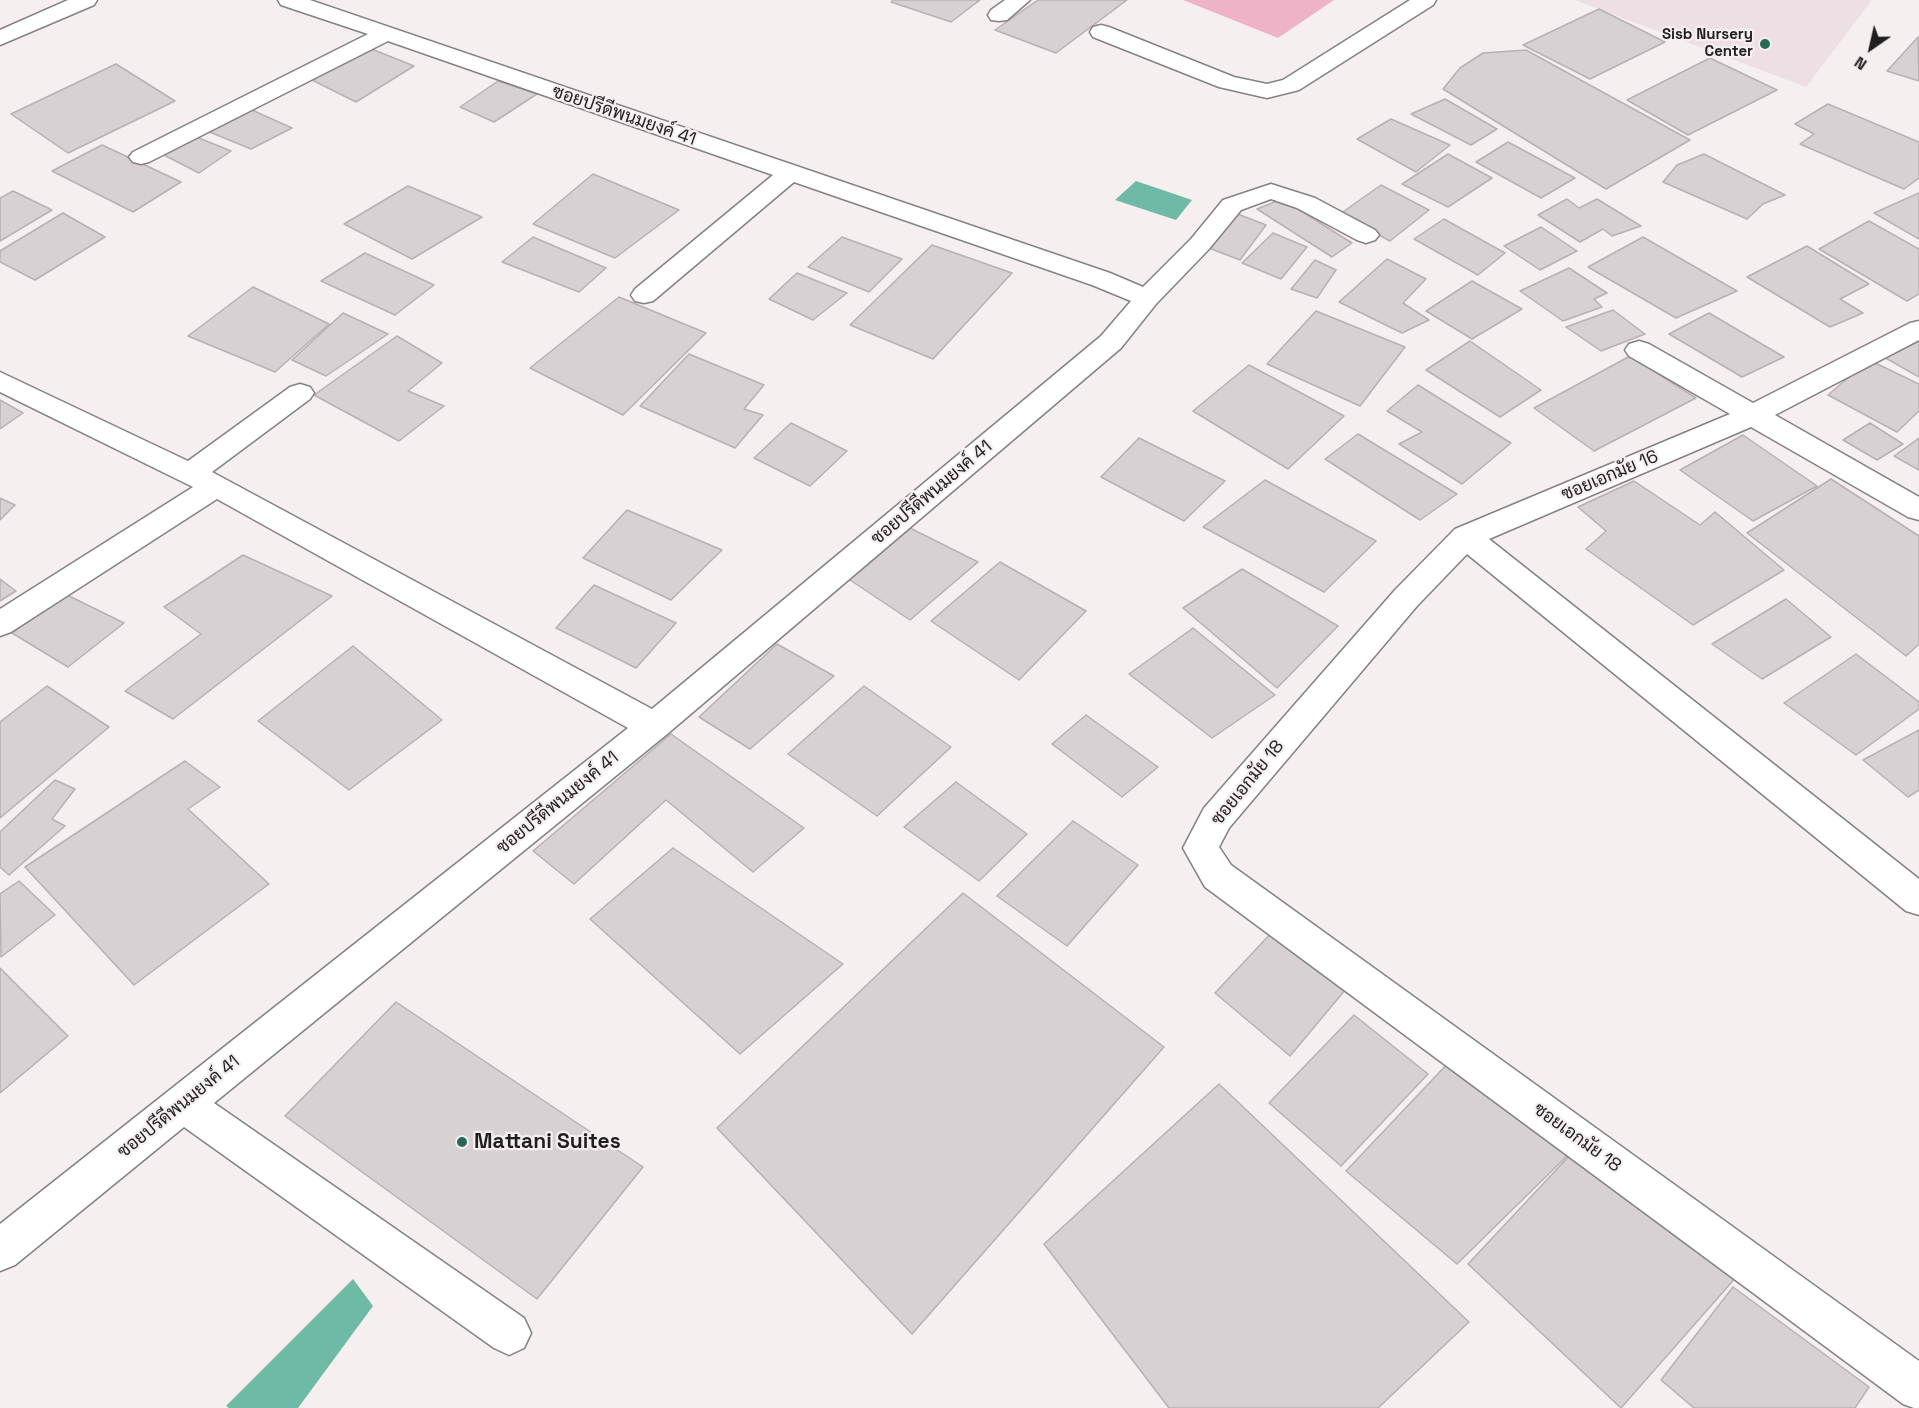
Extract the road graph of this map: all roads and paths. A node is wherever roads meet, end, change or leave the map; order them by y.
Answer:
1 (86, 0) edge
2 (288, 0) edge
3 (1019, 0) edge
4 (1425, 0) edge
5 (336, 7) edge
6 (999, 15) dead end
7 (1101, 32) dead end
8 (386, 34) junction
9 (0, 38) edge
10 (141, 157) dead end
11 (790, 173) junction
12 (1366, 236) dead end
13 (644, 295) dead end
14 (1147, 298) junction
15 (1919, 329) edge
16 (1639, 350) dead end
17 (0, 381) edge
18 (300, 393) dead end
19 (1753, 415) junction
20 (203, 480) junction
21 (1919, 510) edge
22 (1466, 537) junction
23 (0, 624) edge
24 (654, 726) junction
25 (1919, 900) edge
26 (183, 1104) junction
27 (0, 1250) edge
28 (509, 1333) dead end
29 (1919, 1388) edge

1 - 9 street
2 - 5 street, ซอยปรีดีพนมยงค์ 41
3 - 6 street
4 - 7 street
5 - 8 street, ซอยปรีดีพนมยงค์ 41
8 - 10 street
8 - 11 street, ซอยปรีดีพนมยงค์ 41
11 - 13 street
11 - 14 street, ซอยปรีดีพนมยงค์ 41
12 - 14 street
14 - 24 street, ซอยปรีดีพนมยงค์ 41
15 - 19 street, ซอยเอกมัย 16
16 - 19 street
17 - 20 street
18 - 20 street
19 - 21 street
19 - 22 street, ซอยเอกมัย 16
20 - 23 street
20 - 24 street
22 - 25 street
22 - 29 street, ซอยเอกมัย 18
24 - 26 street, ซอยปรีดีพนมยงค์ 41
26 - 27 street, ซอยปรีดีพนมยงค์ 41
26 - 28 street

